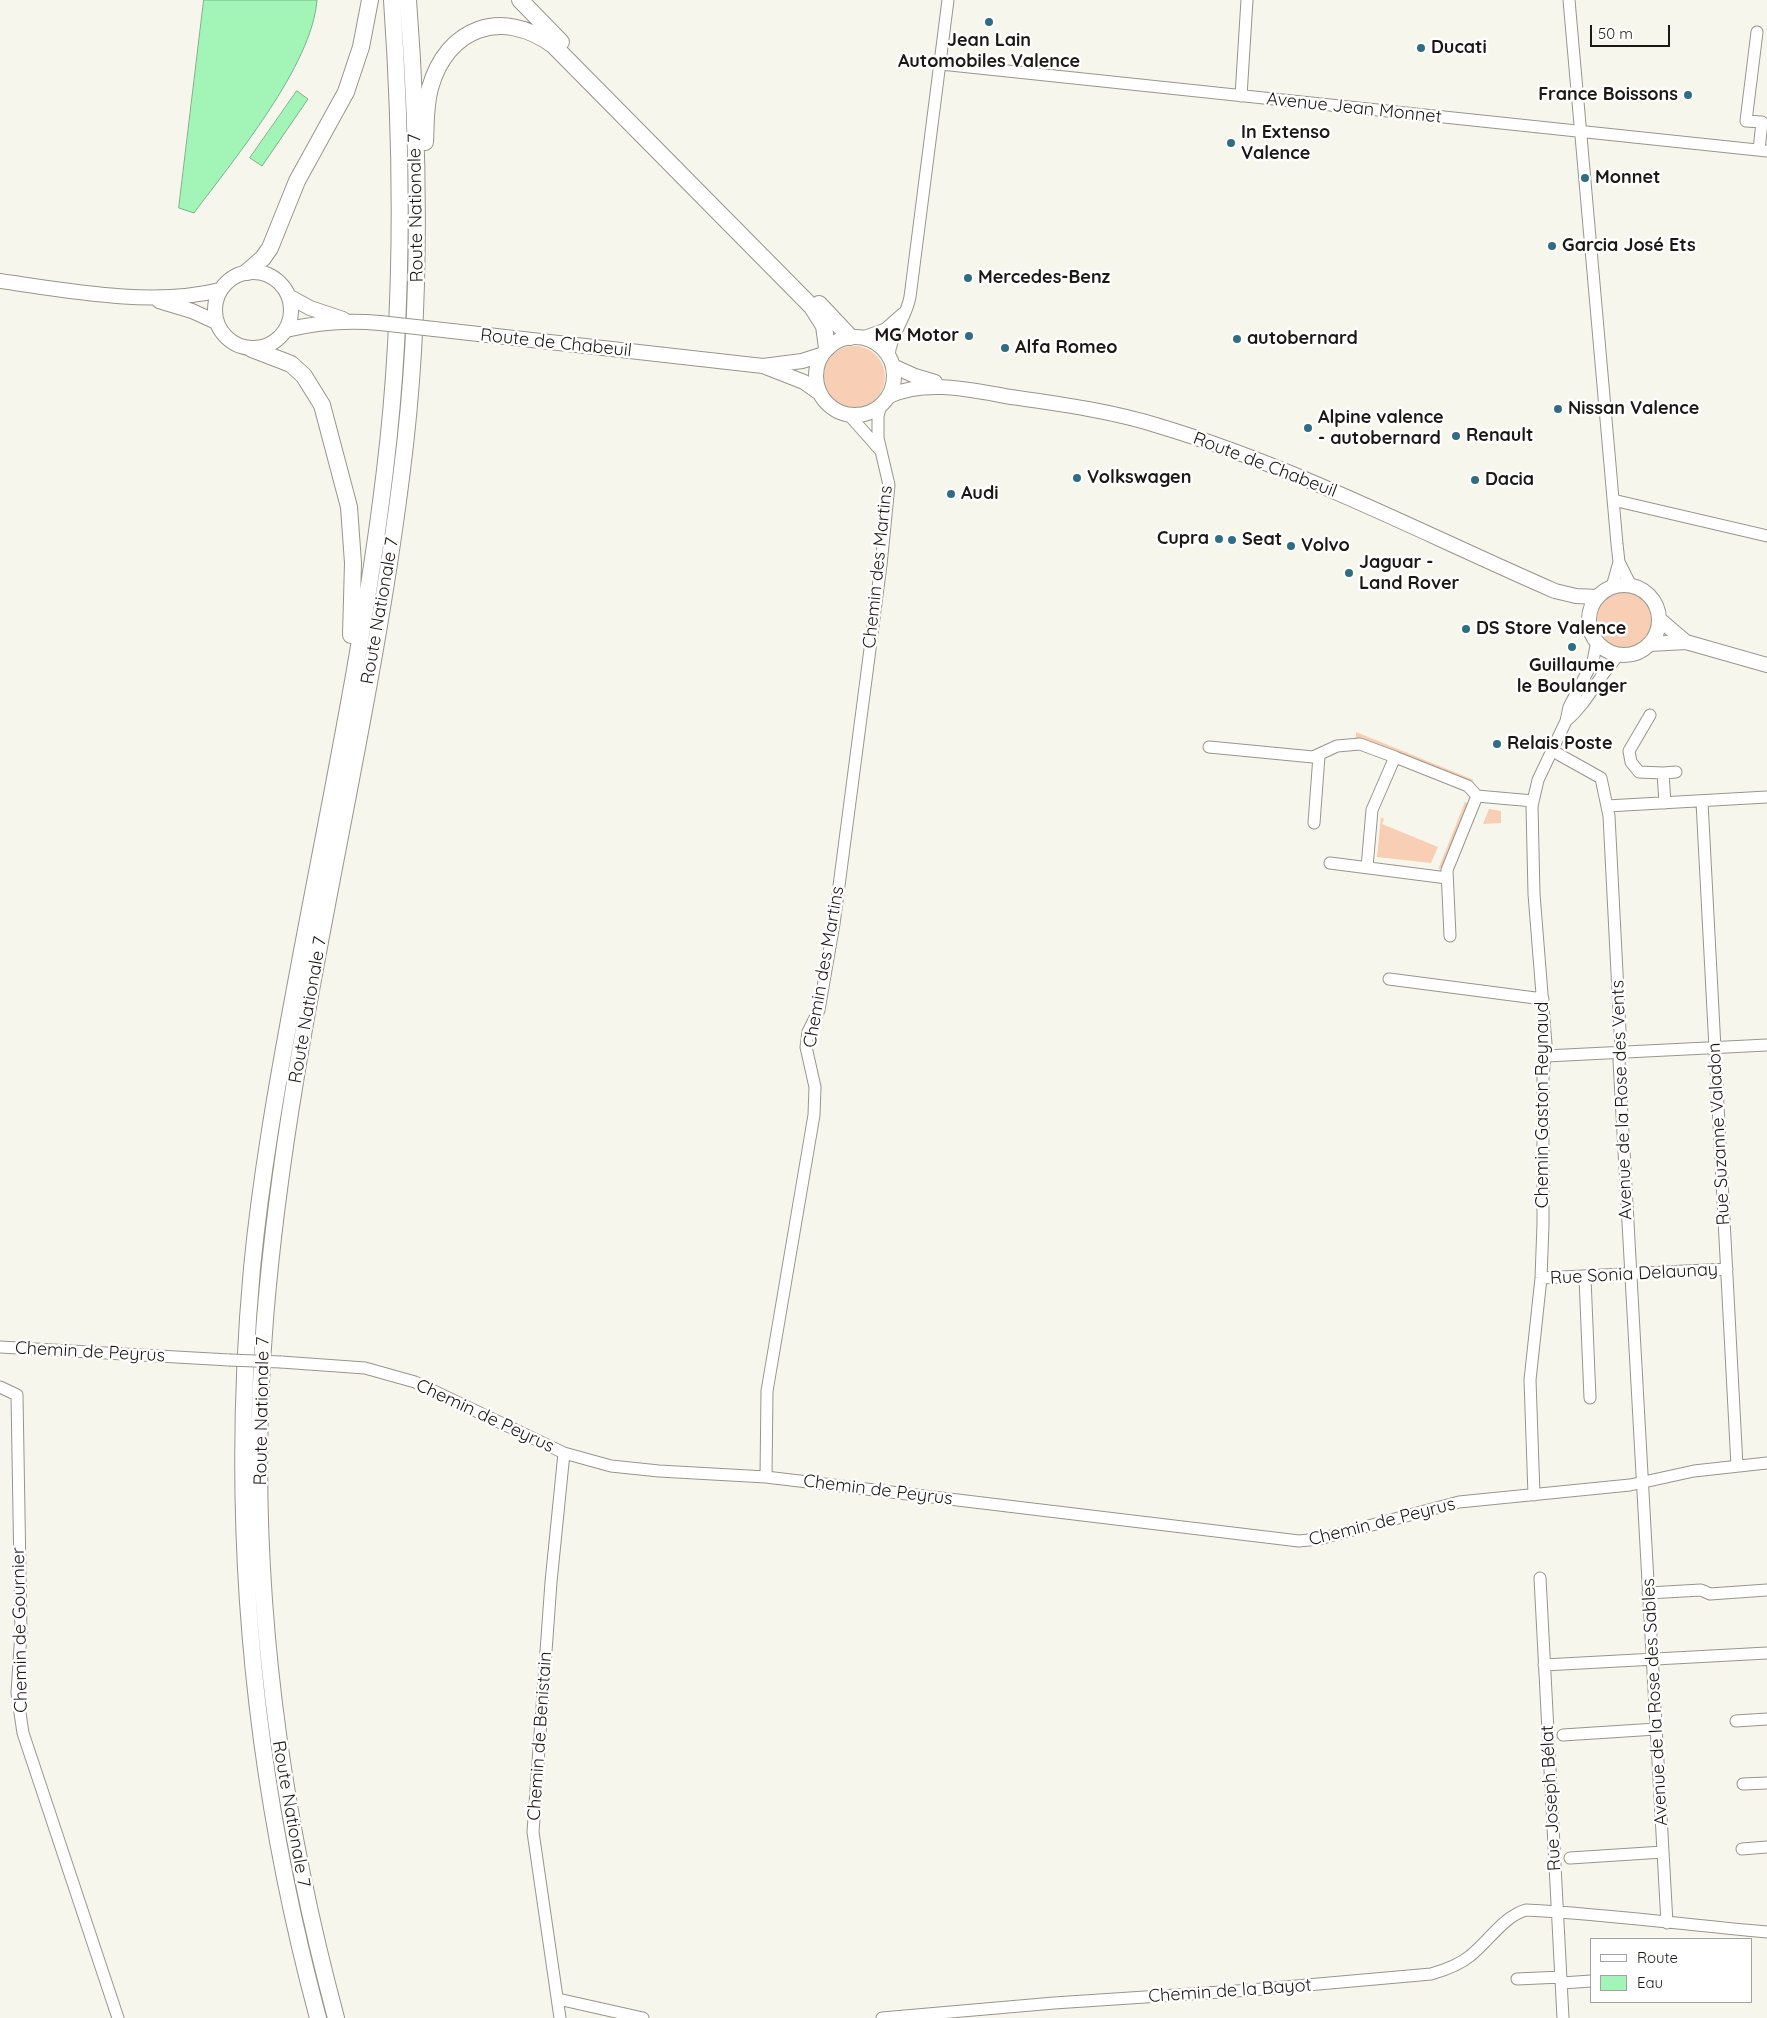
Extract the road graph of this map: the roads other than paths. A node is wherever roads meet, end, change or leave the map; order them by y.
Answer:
1 (370, 0) edge
2 (392, 0) edge
3 (408, 0) edge
4 (520, 0) edge
5 (948, 0) edge
6 (1247, 0) edge
7 (1569, 0) edge
8 (1757, 32) dead end
9 (941, 64) junction
10 (1241, 96) junction
11 (1581, 132) junction
12 (1763, 150) edge
13 (416, 160) junction
14 (247, 272) junction
15 (0, 281) edge
16 (220, 290) junction
17 (290, 297) junction
18 (149, 298) junction
19 (908, 308) junction
20 (349, 320) junction
21 (216, 322) junction
22 (286, 330) junction
23 (856, 337) junction
24 (252, 349) junction
25 (824, 351) junction
26 (891, 362) junction
27 (763, 366) junction
28 (960, 389) junction
29 (818, 392) junction
30 (885, 401) junction
31 (850, 416) junction
32 (883, 456) junction
33 (1613, 500) junction
34 (1767, 536) edge
35 (1619, 562) junction
36 (1631, 586) junction
37 (1612, 587) junction
38 (1555, 591) junction
39 (1598, 597) junction
40 (1589, 618) junction
41 (1659, 619) junction
42 (1597, 641) junction
43 (1686, 642) junction
44 (1649, 644) junction
45 (1620, 654) junction
46 (1767, 665) edge
47 (349, 694) junction
48 (1650, 715) dead end
49 (1566, 721) junction
50 (1209, 747) dead end
51 (1551, 750) junction
52 (1319, 756) junction
53 (1395, 756) junction
54 (1676, 772) dead end
55 (1663, 773) junction
56 (1477, 796) junction
57 (1767, 797) edge
58 (1533, 801) junction
59 (1702, 802) junction
60 (1665, 803) junction
61 (1607, 806) junction
62 (1314, 824) dead end
63 (1330, 863) dead end
64 (1367, 867) junction
65 (1447, 878) junction
66 (1450, 936) dead end
67 (1389, 979) dead end
68 (1543, 999) junction
69 (1767, 1045) edge
70 (1715, 1047) junction
71 (1621, 1051) junction
72 (1546, 1056) junction
73 (1727, 1269) junction
74 (1630, 1276) junction
75 (1541, 1278) junction
76 (1586, 1278) junction
77 (0, 1347) edge
78 (0, 1387) edge
79 (1590, 1398) dead end
80 (564, 1453) junction
81 (1767, 1463) edge
82 (1737, 1466) junction
83 (766, 1477) junction
84 (1641, 1482) junction
85 (1534, 1495) junction
86 (1540, 1578) dead end
87 (1767, 1590) edge
88 (1648, 1593) junction
89 (1767, 1653) edge
90 (1652, 1659) junction
91 (1544, 1665) junction
92 (1767, 1719) edge
93 (1736, 1721) dead end
94 (1656, 1729) junction
95 (1562, 1736) dead end
96 (1767, 1783) edge
97 (1743, 1784) dead end
98 (1767, 1848) edge
99 (1742, 1849) dead end
100 (1663, 1852) junction
101 (1570, 1858) dead end
102 (1557, 1911) junction
103 (1667, 1923) junction
104 (1767, 1932) edge
105 (1517, 1979) dead end
106 (1561, 1980) junction
107 (1590, 1981) edge
108 (558, 1999) junction
109 (118, 2018) edge
110 (318, 2018) edge
111 (336, 2018) edge
112 (560, 2018) edge
113 (643, 2018) edge
114 (882, 2018) edge
115 (1563, 2018) edge

1 - 14 highway
2 - 47 highway, Route Nationale 7
3 - 13 highway, Route Nationale 7
4 - 23 highway
5 - 9 street
6 - 10 street
7 - 11 street
8 - 12 street
9 - 10 street, Avenue Jean Monnet
9 - 19 street
10 - 11 street, Avenue Jean Monnet
11 - 12 street, Avenue Jean Monnet
11 - 33 street
13 - 25 highway
13 - 111 highway, Route Nationale 7
14 - 16 main road
14 - 17 main road
15 - 18 main road
16 - 18 main road
16 - 21 main road
17 - 20 main road
17 - 22 main road
18 - 21 main road
19 - 23 street
19 - 26 street
20 - 22 main road
20 - 27 main road, Route de Chabeuil, bridge
21 - 24 main road
22 - 24 main road
23 - 25 main road
23 - 26 main road
24 - 47 highway
25 - 27 main road
25 - 29 main road
26 - 28 main road
26 - 30 main road
27 - 29 main road
28 - 30 main road
28 - 38 main road, Route de Chabeuil
29 - 31 main road
30 - 31 main road
30 - 32 street, Chemin des Martins
31 - 32 street, Chemin des Martins
32 - 83 street, Chemin des Martins
33 - 34 street
33 - 35 street
35 - 36 street
35 - 37 street
36 - 37 main road
36 - 41 main road
37 - 39 main road
38 - 39 main road, Route de Chabeuil
38 - 40 main road, Route de Chabeuil
39 - 40 main road
40 - 42 main road
41 - 43 main road
41 - 44 main road
42 - 45 main road
42 - 49 street, Chemin Gaston Reynaud
43 - 44 main road
43 - 46 main road
44 - 45 main road
45 - 49 street, Chemin Gaston Reynaud
47 - 110 highway, Route Nationale 7
48 - 55 street
49 - 51 street, Chemin Gaston Reynaud
50 - 52 street
51 - 58 street, Chemin Gaston Reynaud
51 - 61 street, Avenue de la Rose des Vents
52 - 53 street
52 - 62 street
53 - 56 street
53 - 64 street
54 - 55 street
55 - 60 street
56 - 58 street
56 - 65 street
57 - 59 street
58 - 68 street, Chemin Gaston Reynaud
59 - 60 street
59 - 70 street, Rue Suzanne Valadon
60 - 61 street
61 - 71 street, Avenue de la Rose des Vents
63 - 64 street
64 - 65 street
65 - 66 street
67 - 68 street
68 - 72 street, Chemin Gaston Reynaud
69 - 70 street
70 - 71 street
70 - 73 street, Rue Suzanne Valadon
71 - 72 street
71 - 74 street, Avenue de la Rose des Vents
72 - 75 street, Chemin Gaston Reynaud
73 - 74 street, Rue Sonia Delaunay
73 - 82 street, Rue Suzanne Valadon
74 - 76 street, Rue Sonia Delaunay
74 - 84 street, Avenue de la Rose des Vents
75 - 76 street, Rue Sonia Delaunay
75 - 85 street, Chemin Gaston Reynaud
76 - 79 street
77 - 80 street, Chemin de Peyrus, bridge
78 - 109 street, Chemin de Gournier
80 - 83 street, Chemin de Peyrus
80 - 108 street, Chemin de Benistain
81 - 82 street, Chemin de Peyrus
82 - 84 street, Chemin de Peyrus
83 - 85 street, Chemin de Peyrus
84 - 85 street, Chemin de Peyrus
84 - 88 street, Avenue de la Rose des Sables
86 - 91 street, Rue Joseph Bélat
87 - 88 street
88 - 90 street, Avenue de la Rose des Sables
89 - 90 street
90 - 91 street
90 - 94 street, Avenue de la Rose des Sables
91 - 102 street, Rue Joseph Bélat
92 - 93 street
94 - 95 street
94 - 100 street, Avenue de la Rose des Sables
96 - 97 street
98 - 99 street
100 - 101 street
100 - 103 street, Avenue de la Rose des Sables
102 - 103 street, Chemin de la Bayot
102 - 106 street, Rue Joseph Bélat
102 - 114 street, Chemin de la Bayot
103 - 104 street, Chemin de la Bayot
105 - 106 street
106 - 107 street
106 - 115 street, Rue Joseph Bélat
108 - 112 street, Chemin de Benistain
108 - 113 street

